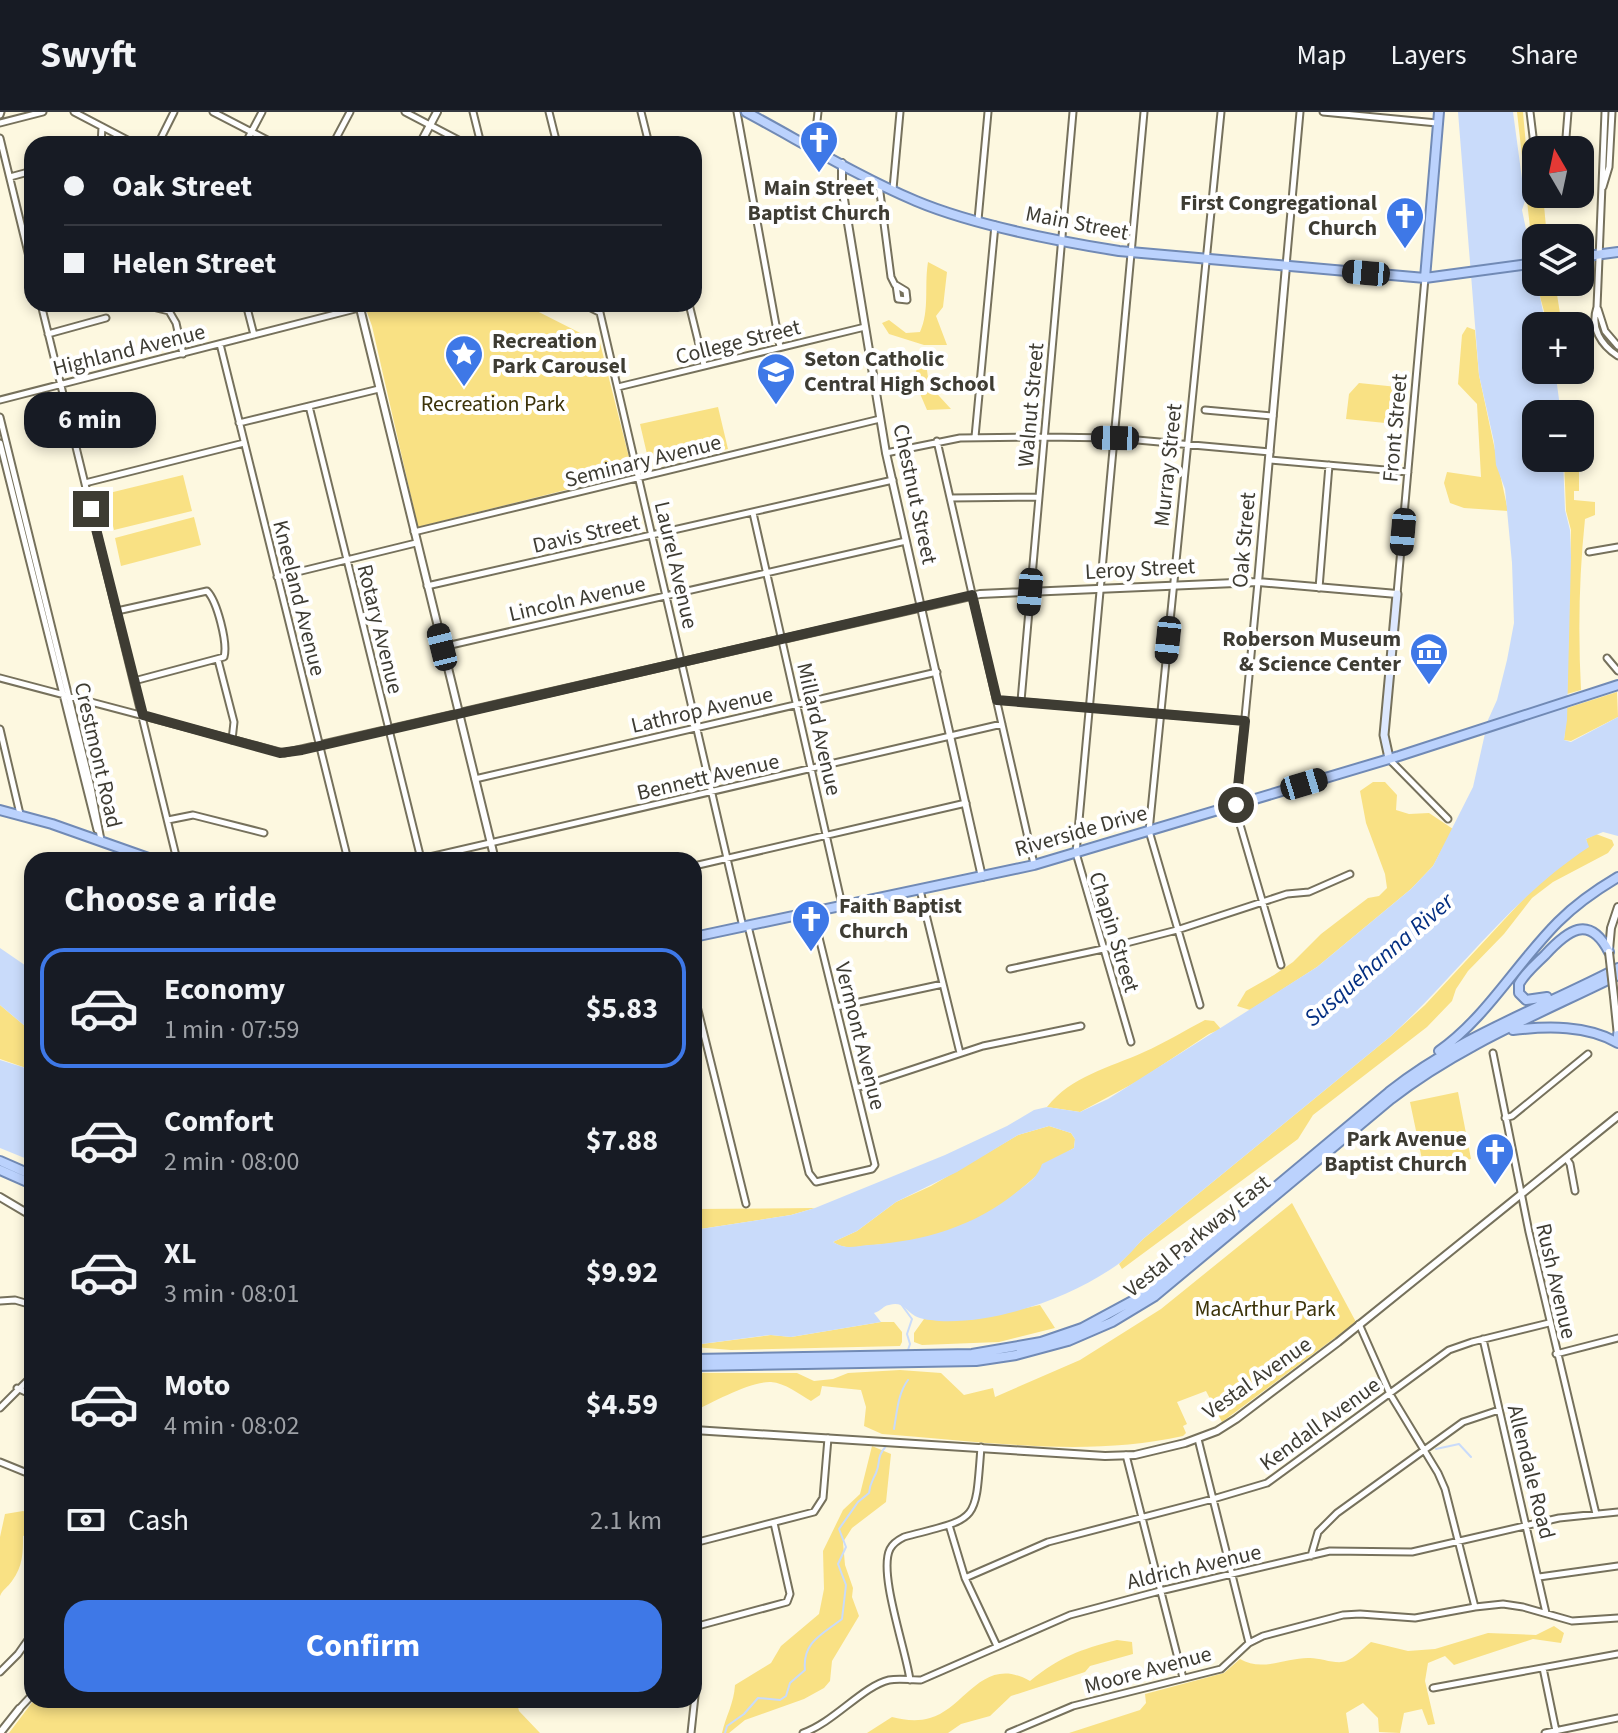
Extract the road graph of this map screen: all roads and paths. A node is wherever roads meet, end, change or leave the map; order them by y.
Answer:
1 (43, 112) edge
2 (74, 112) edge
3 (174, 112) edge
4 (213, 112) edge
5 (262, 112) edge
6 (350, 112) edge
7 (405, 112) edge
8 (437, 112) edge
9 (473, 112) edge
10 (549, 112) edge
11 (641, 112) edge
12 (737, 112) edge
13 (746, 112) edge
14 (818, 112) edge
15 (900, 112) edge
16 (988, 112) edge
17 (1073, 112) edge
18 (1144, 112) edge
19 (1221, 112) edge
20 (1300, 112) edge
21 (1323, 112) edge
22 (1439, 112) edge
23 (1530, 112) edge
24 (1568, 112) edge
25 (1605, 112) edge
26 (1612, 112) edge
27 (0, 123) edge
28 (1438, 123) junction
29 (430, 125) junction
30 (102, 127) junction
31 (252, 132) junction
32 (101, 136) edge
33 (119, 136) edge
34 (162, 136) edge
35 (250, 136) edge
36 (260, 136) edge
37 (337, 136) edge
38 (424, 136) edge
39 (451, 136) edge
40 (479, 136) edge
41 (555, 136) edge
42 (647, 136) edge
43 (1533, 136) edge
44 (1566, 136) edge
45 (0, 138) edge
46 (814, 148) junction
47 (842, 163) junction
48 (24, 173) edge
49 (10, 177) junction
50 (880, 184) junction
51 (1603, 188) junction
52 (893, 190) junction
53 (978, 220) junction
54 (995, 224) junction
55 (22, 229) joint
56 (24, 237) edge
57 (1062, 240) junction
58 (1132, 252) junction
59 (1618, 252) edge
60 (1599, 254) junction
61 (1594, 255) edge
62 (1206, 258) junction
63 (1522, 265) edge
64 (1286, 266) junction
65 (1425, 278) junction
66 (895, 285) dead end
67 (1597, 307) junction
68 (43, 312) edge
69 (170, 312) edge
70 (248, 312) edge
71 (337, 312) edge
72 (360, 312) edge
73 (691, 312) edge
74 (600, 313) edge
75 (106, 318) dead end
76 (865, 327) junction
77 (48, 334) junction
78 (254, 335) junction
79 (220, 344) junction
80 (1618, 346) edge
81 (780, 347) junction
82 (183, 354) junction
83 (1618, 356) edge
84 (704, 365) junction
85 (60, 384) junction
86 (618, 387) junction
87 (379, 389) junction
88 (0, 400) edge
89 (309, 406) junction
90 (1205, 410) dead end
91 (1273, 416) junction
92 (0, 417) edge
93 (880, 419) junction
94 (239, 423) junction
95 (975, 437) junction
96 (1044, 437) junction
97 (1115, 438) junction
98 (937, 441) junction
99 (0, 443) edge
100 (244, 443) junction
101 (1186, 444) junction
102 (886, 453) junction
103 (1269, 456) junction
104 (1329, 465) junction
105 (1408, 472) junction
106 (12, 477) junction
107 (640, 478) junction
108 (893, 480) junction
109 (85, 483) junction
110 (1039, 497) junction
111 (950, 498) junction
112 (753, 513) junction
113 (414, 533) junction
114 (653, 535) junction
115 (906, 541) junction
116 (416, 543) junction
117 (1618, 547) edge
118 (1589, 552) dead end
119 (347, 560) junction
120 (767, 571) junction
121 (277, 577) junction
122 (1258, 582) junction
123 (1172, 585) junction
124 (427, 586) junction
125 (1319, 588) junction
126 (1101, 589) junction
127 (1030, 592) junction
128 (1397, 594) junction
129 (667, 595) junction
130 (972, 595) junction
131 (921, 606) junction
132 (117, 611) junction
133 (782, 638) junction
134 (442, 647) junction
135 (1607, 658) dead end
136 (218, 660) junction
137 (682, 661) junction
138 (1618, 671) edge
139 (937, 672) junction
140 (0, 678) edge
141 (134, 681) junction
142 (1617, 684) edge
143 (65, 695) junction
144 (997, 700) junction
145 (1021, 701) junction
146 (797, 704) junction
147 (1090, 707) junction
148 (459, 713) junction
149 (1161, 713) junction
150 (143, 715) junction
151 (1245, 721) junction
152 (1002, 724) junction
153 (697, 727) junction
154 (0, 729) edge
155 (388, 729) junction
156 (952, 736) junction
157 (232, 740) junction
158 (2, 745) edge
159 (319, 746) junction
160 (1389, 758) junction
161 (811, 769) junction
162 (475, 779) junction
163 (711, 792) junction
164 (967, 803) junction
165 (1236, 805) junction
166 (0, 810) edge
167 (20, 815) junction
168 (1448, 819) dead end
169 (168, 820) junction
170 (1149, 831) junction
171 (264, 833) dead end
172 (826, 836) junction
173 (101, 841) junction
174 (491, 842) junction
175 (132, 852) edge
176 (175, 852) edge
177 (346, 852) edge
178 (419, 852) edge
179 (452, 852) edge
180 (493, 852) edge
181 (1076, 853) junction
182 (727, 858) junction
183 (702, 864) edge
184 (1034, 865) junction
185 (1350, 874) dead end
186 (982, 877) junction
187 (1618, 877) edge
188 (920, 890) junction
189 (1262, 903) junction
190 (842, 905) junction
191 (1618, 907) edge
192 (813, 912) junction
193 (745, 926) junction
194 (1177, 930) junction
195 (702, 935) edge
196 (1103, 949) junction
197 (1609, 952) junction
198 (1281, 965) dead end
199 (1618, 968) edge
200 (1010, 969) dead end
201 (1618, 975) edge
202 (943, 984) junction
203 (1574, 988) junction
204 (1200, 1005) dead end
205 (836, 1007) junction
206 (702, 1026) edge
207 (1081, 1026) dead end
208 (1493, 1036) junction
209 (1618, 1038) edge
210 (1131, 1042) dead end
211 (960, 1053) junction
212 (1493, 1053) dead end
213 (1588, 1054) dead end
214 (1413, 1073) junction
215 (856, 1088) junction
216 (1618, 1116) edge
217 (1505, 1118) junction
218 (1566, 1158) junction
219 (0, 1161) edge
220 (874, 1167) joint
221 (0, 1170) edge
222 (24, 1172) edge
223 (24, 1180) edge
224 (1575, 1191) dead end
225 (1521, 1195) junction
226 (0, 1197) edge
227 (746, 1204) dead end
228 (24, 1211) edge
229 (0, 1301) edge
230 (24, 1303) edge
231 (1549, 1323) junction
232 (1359, 1324) junction
233 (1618, 1338) edge
234 (1483, 1339) junction
235 (1556, 1354) junction
236 (702, 1359) edge
237 (702, 1366) edge
238 (24, 1382) edge
239 (17, 1388) junction
240 (24, 1391) edge
241 (1390, 1394) junction
242 (0, 1408) edge
243 (1499, 1410) junction
244 (702, 1430) edge
245 (828, 1438) junction
246 (1198, 1439) junction
247 (981, 1447) junction
248 (1424, 1450) junction
249 (1126, 1455) junction
250 (0, 1462) edge
251 (24, 1472) edge
252 (1213, 1499) junction
253 (1618, 1512) edge
254 (1596, 1514) junction
255 (1141, 1516) junction
256 (774, 1523) junction
257 (949, 1525) junction
258 (1526, 1525) junction
259 (702, 1541) edge
260 (1460, 1541) junction
261 (1311, 1556) junction
262 (1618, 1566) edge
263 (1232, 1575) junction
264 (1539, 1577) junction
265 (965, 1578) junction
266 (1160, 1591) junction
267 (1475, 1607) junction
268 (1546, 1613) junction
269 (1618, 1618) edge
270 (702, 1625) edge
271 (1249, 1643) junction
272 (24, 1645) edge
273 (997, 1646) junction
274 (1618, 1654) edge
275 (1543, 1668) junction
276 (0, 1672) edge
277 (1183, 1678) junction
278 (910, 1680) junction
279 (1433, 1688) dead end
280 (24, 1704) edge
281 (694, 1708) edge
282 (19, 1709) joint
283 (1618, 1718) edge
284 (1556, 1731) edge
285 (0, 1733) edge
286 (691, 1733) edge
287 (803, 1733) edge
288 (1009, 1733) edge
289 (1545, 1733) edge

1 - 27 street
2 - 30 street
3 - 34 street
4 - 31 street
5 - 31 street
6 - 37 street
7 - 29 street
8 - 29 street
9 - 40 street
10 - 41 street
11 - 42 street
12 - 81 street
13 - 46 main road, Main Street
14 - 46 street
15 - 52 street
16 - 53 street
17 - 57 street, Walnut Street
18 - 58 street, Chapin Street
19 - 62 street, Murray Street
20 - 64 street, Oak Street
21 - 28 street
22 - 28 main road, Front Street
23 - 43 street
24 - 44 street
25 - 51 street
26 - 51 street
28 - 65 main road, Front Street
29 - 38 street
29 - 39 street
30 - 32 street
30 - 33 street
31 - 35 street
31 - 36 street
45 - 49 street
46 - 47 main road, Main Street
47 - 50 main road, Main Street
47 - 76 street, Chestnut Street
48 - 49 street
49 - 55 street
50 - 52 main road, Main Street
50 - 66 street
51 - 60 street
52 - 53 main road, Main Street
53 - 54 main road, Main Street
54 - 57 main road, Main Street
54 - 95 street
55 - 56 street
57 - 58 main road, Main Street
57 - 96 street, Walnut Street
58 - 62 main road, Main Street
58 - 97 street, Chapin Street
59 - 60 main road
60 - 61 main road
60 - 67 street
62 - 64 main road, Main Street
62 - 101 street, Murray Street
63 - 65 main road, Main Street
64 - 65 main road, Main Street
64 - 91 street, Oak Street
65 - 105 street, Front Street
67 - 80 street
67 - 83 street
68 - 77 street
69 - 82 street
70 - 78 street
71 - 78 street, Highland Avenue
72 - 87 street
73 - 84 street
74 - 86 street, Laurel Avenue
75 - 77 street
76 - 81 street, College Street
76 - 93 street, Chestnut Street
77 - 85 street
78 - 79 street, Highland Avenue
79 - 82 street, Highland Avenue
79 - 94 street, Kneeland Avenue
81 - 84 street, College Street
82 - 85 street, Highland Avenue
84 - 86 street, College Street
85 - 88 street, Highland Avenue
85 - 109 street
86 - 107 street, Laurel Avenue
87 - 89 street
87 - 113 street
89 - 94 street
89 - 119 street, Rotary Avenue
90 - 91 street
91 - 103 street, Oak Street
92 - 106 street, Crestmont Road
93 - 102 street, Chestnut Street
93 - 107 street, Seminary Avenue
94 - 100 street, Kneeland Avenue
95 - 96 street
95 - 98 street
96 - 97 street
96 - 110 street, Walnut Street
97 - 101 street
97 - 126 street, Chapin Street
98 - 102 street
98 - 111 street
99 - 106 street, Crestmont Road
100 - 109 street
100 - 121 street, Kneeland Avenue
101 - 103 street
101 - 123 street, Murray Street
102 - 108 street, Chestnut Street
103 - 104 street
103 - 122 street, Oak Street
104 - 105 street
104 - 125 street
105 - 128 street, Front Street
106 - 143 street, Crestmont Road
107 - 113 street, Seminary Avenue
107 - 114 street, Laurel Avenue
108 - 112 street, Davis Street
108 - 115 street, Chestnut Street
109 - 132 street
110 - 111 street
110 - 127 street, Walnut Street
111 - 130 street
112 - 114 street, Davis Street
112 - 120 street, Millard Avenue
113 - 116 street
114 - 124 street, Davis Street
114 - 129 street, Laurel Avenue
115 - 120 street, Lincoln Avenue
115 - 131 street, Chestnut Street
116 - 119 street
116 - 124 street
117 - 118 street
119 - 121 street
119 - 155 street, Rotary Avenue
120 - 129 street, Lincoln Avenue
120 - 133 street, Millard Avenue
121 - 159 street, Kneeland Avenue
122 - 123 street, Leroy Street
122 - 125 street, Leroy Street
122 - 151 street, Oak Street
123 - 126 street, Leroy Street
123 - 149 street, Murray Street
124 - 134 street
125 - 128 street, Leroy Street
126 - 127 street, Leroy Street
126 - 147 street, Chapin Street
127 - 130 street, Leroy Street
127 - 145 street, Walnut Street
128 - 160 main road, Front Street
129 - 134 street, Lincoln Avenue
129 - 137 street, Laurel Avenue
130 - 131 street, Leroy Street
130 - 144 street
131 - 133 street, Leroy Street
131 - 139 street, Chestnut Street
132 - 136 street
132 - 141 street
133 - 137 street, Leroy Street
133 - 146 street, Millard Avenue
134 - 148 street
135 - 138 street
136 - 141 street
136 - 157 street
137 - 148 street, Leroy Street
137 - 153 street, Laurel Avenue
139 - 146 street, Lathrop Avenue
139 - 156 street, Chestnut Street
140 - 143 street, Leroy Street
141 - 150 street
142 - 160 main road, Riverside Drive
143 - 150 street, Leroy Street
143 - 173 street, Crestmont Road
144 - 145 street
144 - 152 street
145 - 147 street
146 - 153 street, Lathrop Avenue
146 - 161 street, Millard Avenue
147 - 149 street
147 - 181 street, Chapin Street
148 - 155 street, Leroy Street
148 - 162 street
149 - 151 street
149 - 170 street, Murray Street
150 - 157 street, Leroy Street
150 - 169 street
151 - 165 street, Oak Street
152 - 156 street, Bennett Avenue
152 - 184 street
153 - 162 street, Lathrop Avenue
153 - 163 street, Laurel Avenue
154 - 158 street
155 - 159 street, Leroy Street
155 - 178 street, Rotary Avenue
156 - 161 street, Bennett Avenue
156 - 164 street, Chestnut Street
157 - 159 street, Leroy Street
158 - 167 street
159 - 177 street, Kneeland Avenue
160 - 165 main road, Riverside Drive
160 - 168 street
161 - 163 street, Bennett Avenue
161 - 172 street, Millard Avenue
162 - 174 street
163 - 174 street, Bennett Avenue
163 - 182 street, Laurel Avenue
164 - 172 street
164 - 186 street, Chestnut Street
165 - 170 main road, Riverside Drive
165 - 189 street, Oak Street
166 - 167 main road
167 - 173 main road
169 - 171 street
169 - 176 street
170 - 181 main road, Riverside Drive
170 - 194 street, Murray Street
172 - 182 street
172 - 190 street, Millard Avenue
173 - 175 main road
174 - 179 street, Bennett Avenue
174 - 180 street
181 - 184 main road, Riverside Drive
181 - 196 street, Chapin Street
182 - 183 street
182 - 193 street, Laurel Avenue
184 - 186 main road, Riverside Drive
185 - 189 street
186 - 188 main road, Riverside Drive
187 - 214 main road
188 - 190 main road, Riverside Drive
188 - 202 street
189 - 194 street
189 - 198 street, Oak Street
190 - 192 main road, Riverside Drive
191 - 197 street
192 - 193 main road, Riverside Drive
192 - 205 street, Vermont Avenue
193 - 195 main road, Riverside Drive
193 - 220 street, Laurel Avenue
194 - 196 street
194 - 204 street, Murray Street
196 - 200 street
196 - 210 street, Chapin Street
197 - 203 main road
197 - 209 street, bridge
199 - 203 main road, Vestal Parkway East
201 - 208 main road, Vestal Parkway East
202 - 205 street
202 - 211 street
203 - 214 main road, Vestal Parkway East
205 - 215 street, Vermont Avenue
206 - 227 street
207 - 211 street
208 - 209 main road
208 - 237 main road, Vestal Parkway East
211 - 215 street
212 - 217 street, Rush Avenue
213 - 217 street
214 - 236 main road, Vestal Parkway East
215 - 220 street, Vermont Avenue
216 - 218 street, Vestal Avenue
217 - 225 street, Rush Avenue
218 - 224 street
218 - 225 street, Vestal Avenue
219 - 222 main road
221 - 223 main road
225 - 231 street, Rush Avenue
225 - 232 street, Vestal Avenue
226 - 228 street
229 - 230 street
231 - 234 street, Kendall Avenue
231 - 235 street, Rush Avenue
232 - 241 street
232 - 246 street, Vestal Avenue
233 - 235 street
234 - 241 street, Kendall Avenue
234 - 243 street, Allendale Road
235 - 254 street, Rush Avenue
238 - 239 street
239 - 240 street
239 - 242 street
241 - 248 street
241 - 252 street, Kendall Avenue
243 - 248 street
243 - 258 street, Allendale Road
244 - 245 street, Vestal Avenue
245 - 247 street, Vestal Avenue
245 - 256 street
246 - 249 street, Vestal Avenue
246 - 252 street
247 - 249 street, Vestal Avenue
247 - 257 street
248 - 260 street
248 - 261 street
249 - 255 street
250 - 251 street
252 - 255 street, Kendall Avenue
252 - 263 street
253 - 254 street, Aldrich Avenue
254 - 258 street, Aldrich Avenue
255 - 265 street, Kendall Avenue
255 - 266 street
256 - 259 street
256 - 270 street
257 - 265 street
257 - 278 street
258 - 260 street, Aldrich Avenue
258 - 264 street, Allendale Road
260 - 261 street, Aldrich Avenue
260 - 267 street
261 - 263 street, Aldrich Avenue
262 - 264 street
263 - 266 street, Aldrich Avenue
263 - 271 street
264 - 268 street, Allendale Road
265 - 273 street
266 - 273 street, Aldrich Avenue
266 - 277 street
267 - 268 street, Moore Avenue
267 - 271 street, Moore Avenue
268 - 269 street, Moore Avenue
271 - 277 street, Moore Avenue
272 - 276 street
273 - 278 street, Aldrich Avenue
274 - 275 street
275 - 279 street
275 - 284 street
277 - 288 street, Moore Avenue
278 - 287 street, Aldrich Avenue
280 - 282 street
281 - 286 street
282 - 285 street
283 - 284 street
284 - 289 street

